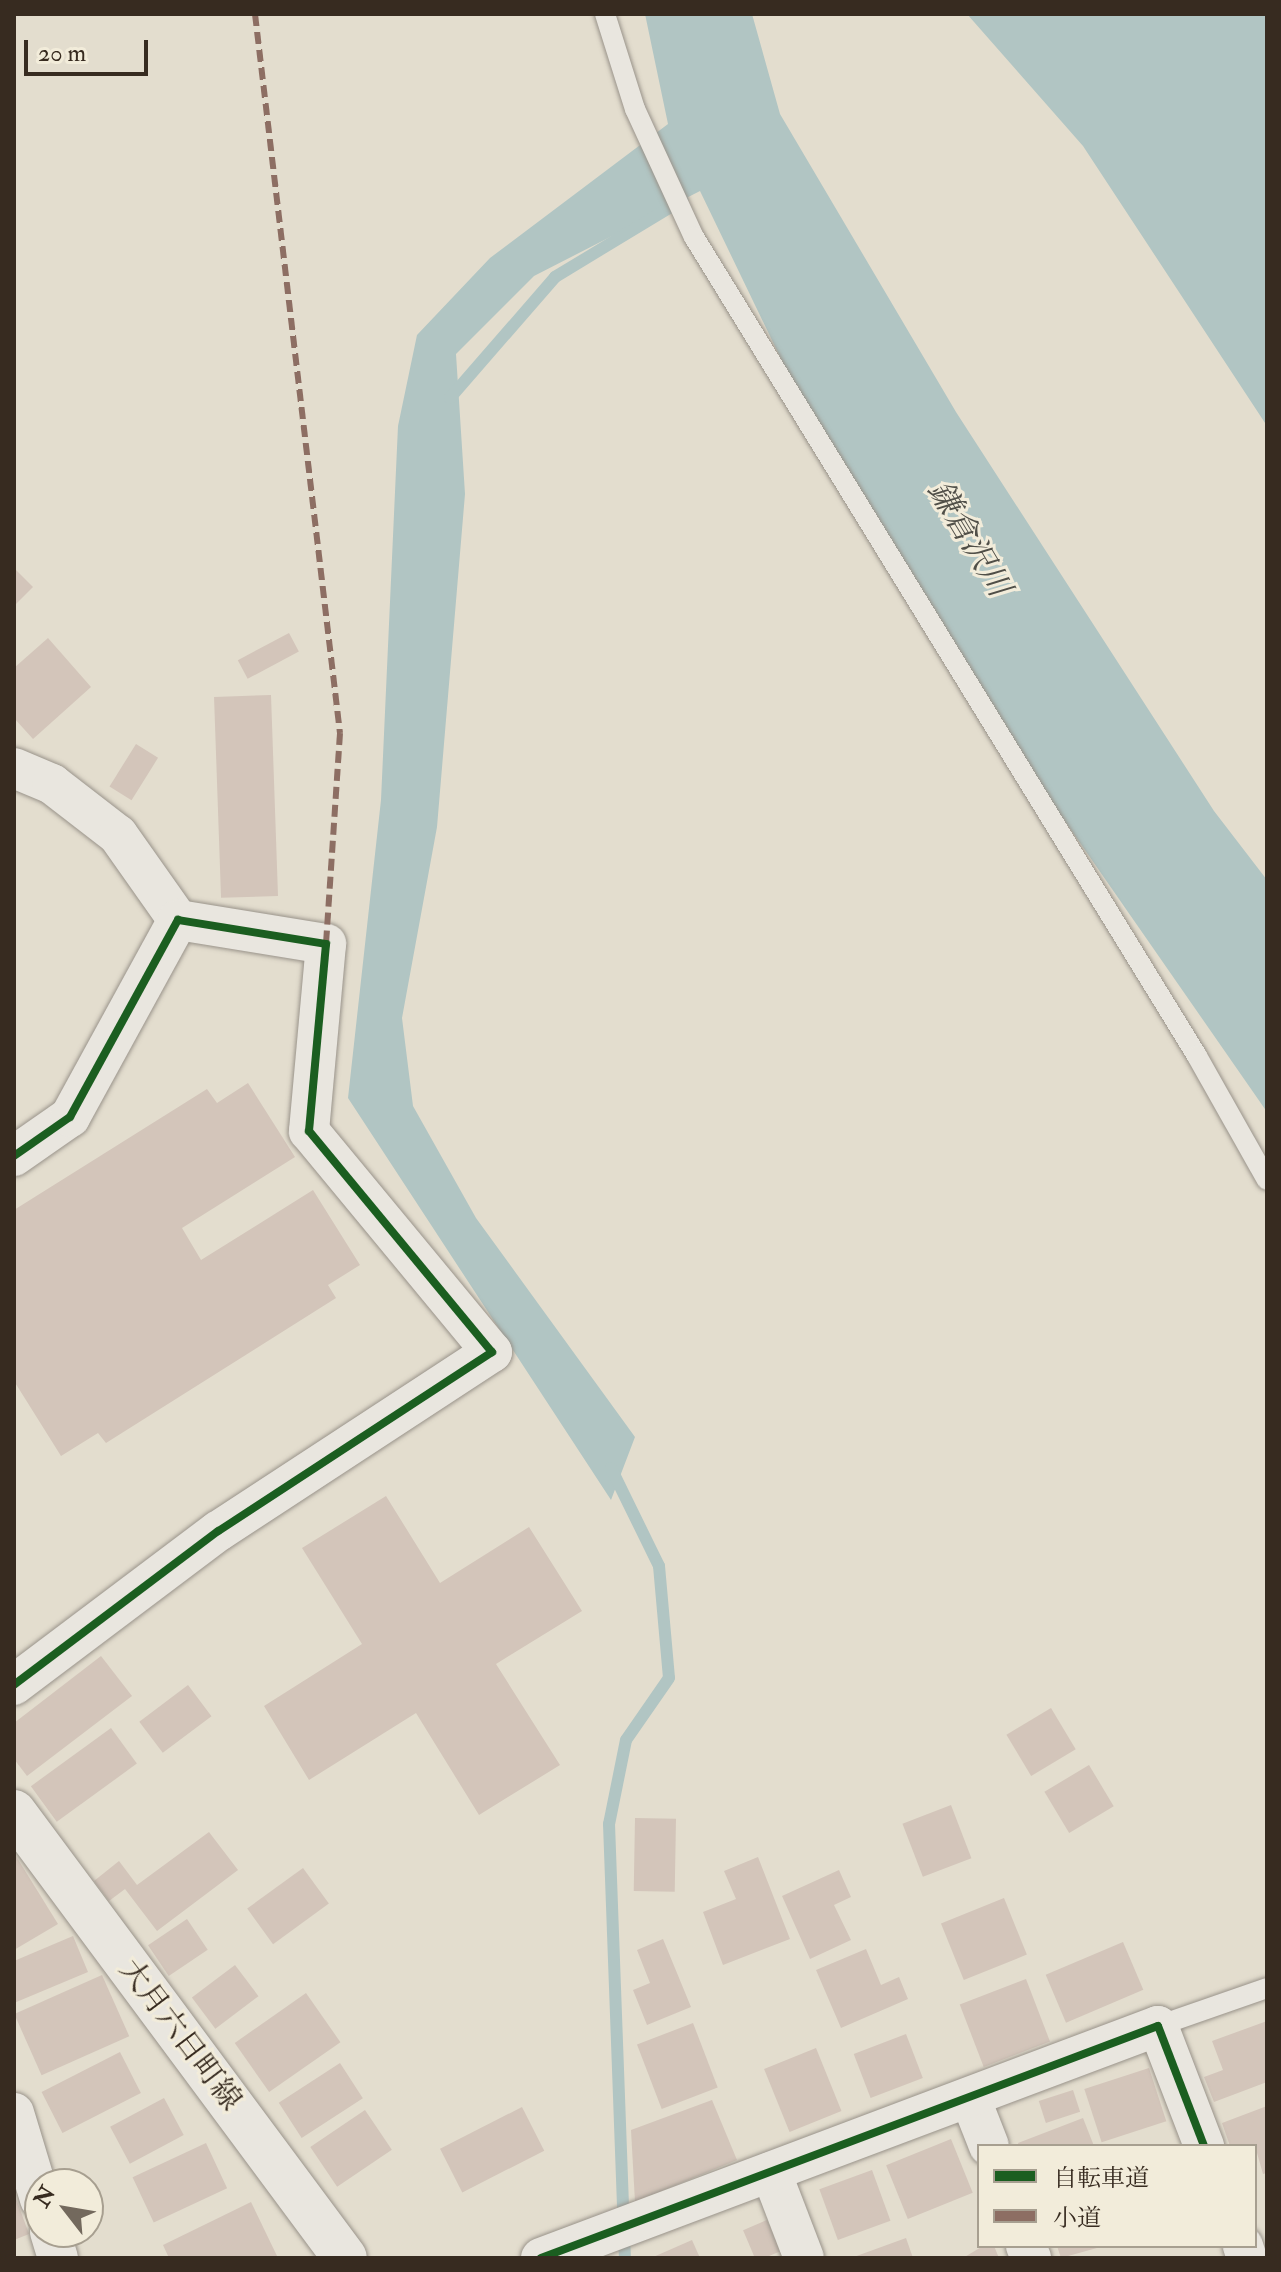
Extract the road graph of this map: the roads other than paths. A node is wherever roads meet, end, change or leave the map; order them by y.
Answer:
1 (605, 14) edge
2 (14, 768) edge
3 (178, 920) junction
4 (14, 1156) edge
5 (1267, 1180) edge
6 (14, 1685) edge
7 (14, 1812) edge
8 (1267, 1988) edge
9 (1158, 2026) junction
10 (971, 2100) junction
11 (14, 2113) edge
12 (988, 2144) edge
13 (1203, 2144) edge
14 (31, 2168) edge
15 (771, 2172) junction
16 (345, 2258) edge
17 (541, 2258) edge
18 (804, 2258) edge

1 - 5 lane
2 - 3 street
3 - 4 street
3 - 6 street
7 - 16 main road, 大月六日町線
8 - 9 lane
9 - 10 street
9 - 13 street
10 - 12 street
10 - 15 street
11 - 14 street
15 - 17 street
15 - 18 street

